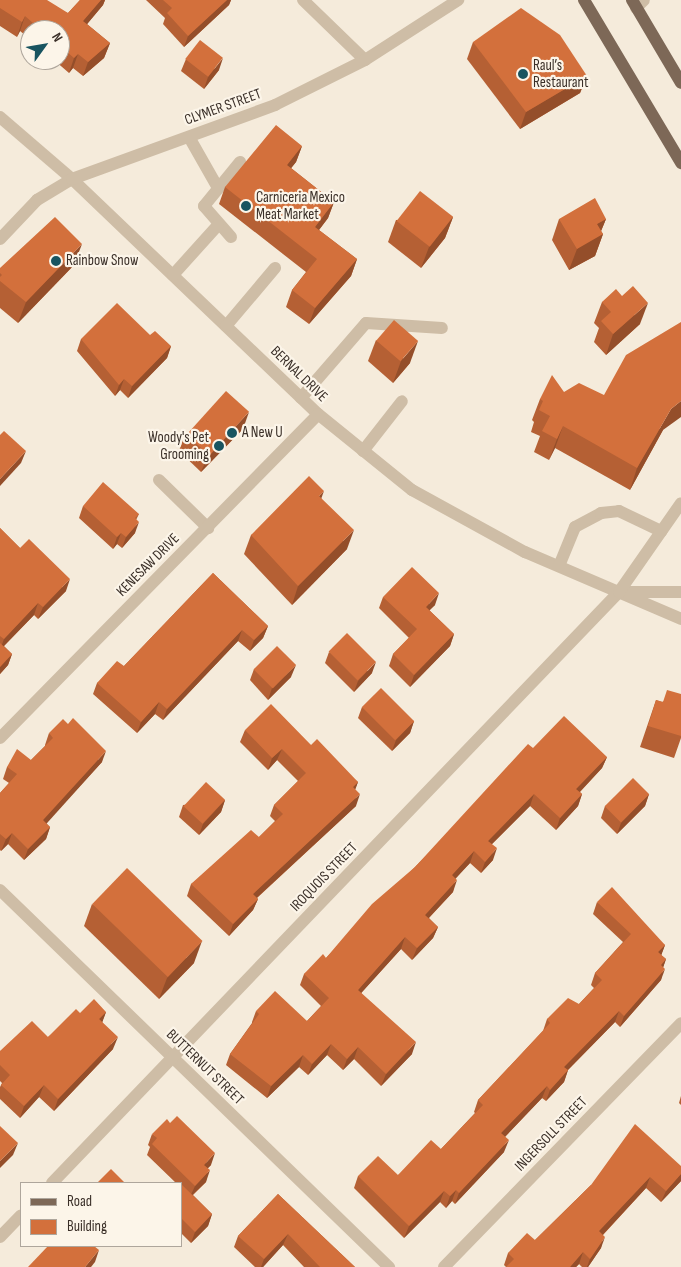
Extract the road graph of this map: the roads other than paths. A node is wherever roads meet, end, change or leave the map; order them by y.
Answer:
1 (303, 0) edge
2 (458, 0) edge
3 (584, 0) edge
4 (637, 3) edge
5 (365, 60) junction
6 (681, 83) edge
7 (0, 117) edge
8 (189, 137) junction
9 (240, 162) dead end
10 (681, 163) edge
11 (72, 179) junction
12 (218, 188) junction
13 (218, 225) junction
14 (231, 237) dead end
15 (0, 239) edge
16 (275, 268) dead end
17 (173, 275) junction
18 (226, 326) junction
19 (442, 328) dead end
20 (301, 398) junction
21 (402, 401) dead end
22 (318, 414) junction
23 (363, 451) junction
24 (159, 480) dead end
25 (681, 503) edge
26 (208, 528) junction
27 (661, 531) junction
28 (559, 566) junction
29 (620, 592) junction
30 (681, 592) edge
31 (681, 619) edge
32 (0, 738) edge
33 (0, 890) edge
34 (681, 1023) edge
35 (173, 1058) junction
36 (53, 1182) edge
37 (20, 1216) edge
38 (0, 1237) edge
39 (388, 1267) edge
40 (444, 1267) edge

1 - 5 street
2 - 5 street, CLYMER STREET
3 - 10 main road
4 - 6 main road
5 - 8 street, CLYMER STREET
7 - 11 street, BERNAL DRIVE
8 - 11 street, CLYMER STREET
8 - 12 street
9 - 12 street
11 - 15 street, CLYMER STREET
11 - 17 street, BERNAL DRIVE
12 - 13 street
13 - 14 street
13 - 17 street
16 - 18 street
17 - 18 street, BERNAL DRIVE
18 - 20 street, BERNAL DRIVE
19 - 20 street
20 - 22 street, BERNAL DRIVE
21 - 23 street
22 - 23 street, BERNAL DRIVE
22 - 26 street, KENESAW DRIVE
23 - 28 street, BERNAL DRIVE
24 - 26 street
25 - 27 street, IROQUOIS STREET
26 - 32 street, KENESAW DRIVE
27 - 28 street
27 - 29 street, IROQUOIS STREET
28 - 29 street, BERNAL DRIVE
29 - 30 street, BERNAL DRIVE
29 - 31 street, BERNAL DRIVE
29 - 35 street, IROQUOIS STREET
33 - 35 street, BUTTERNUT STREET
34 - 40 street, INGERSOLL STREET
35 - 36 street, IROQUOIS STREET
35 - 39 street, BUTTERNUT STREET
37 - 38 street

